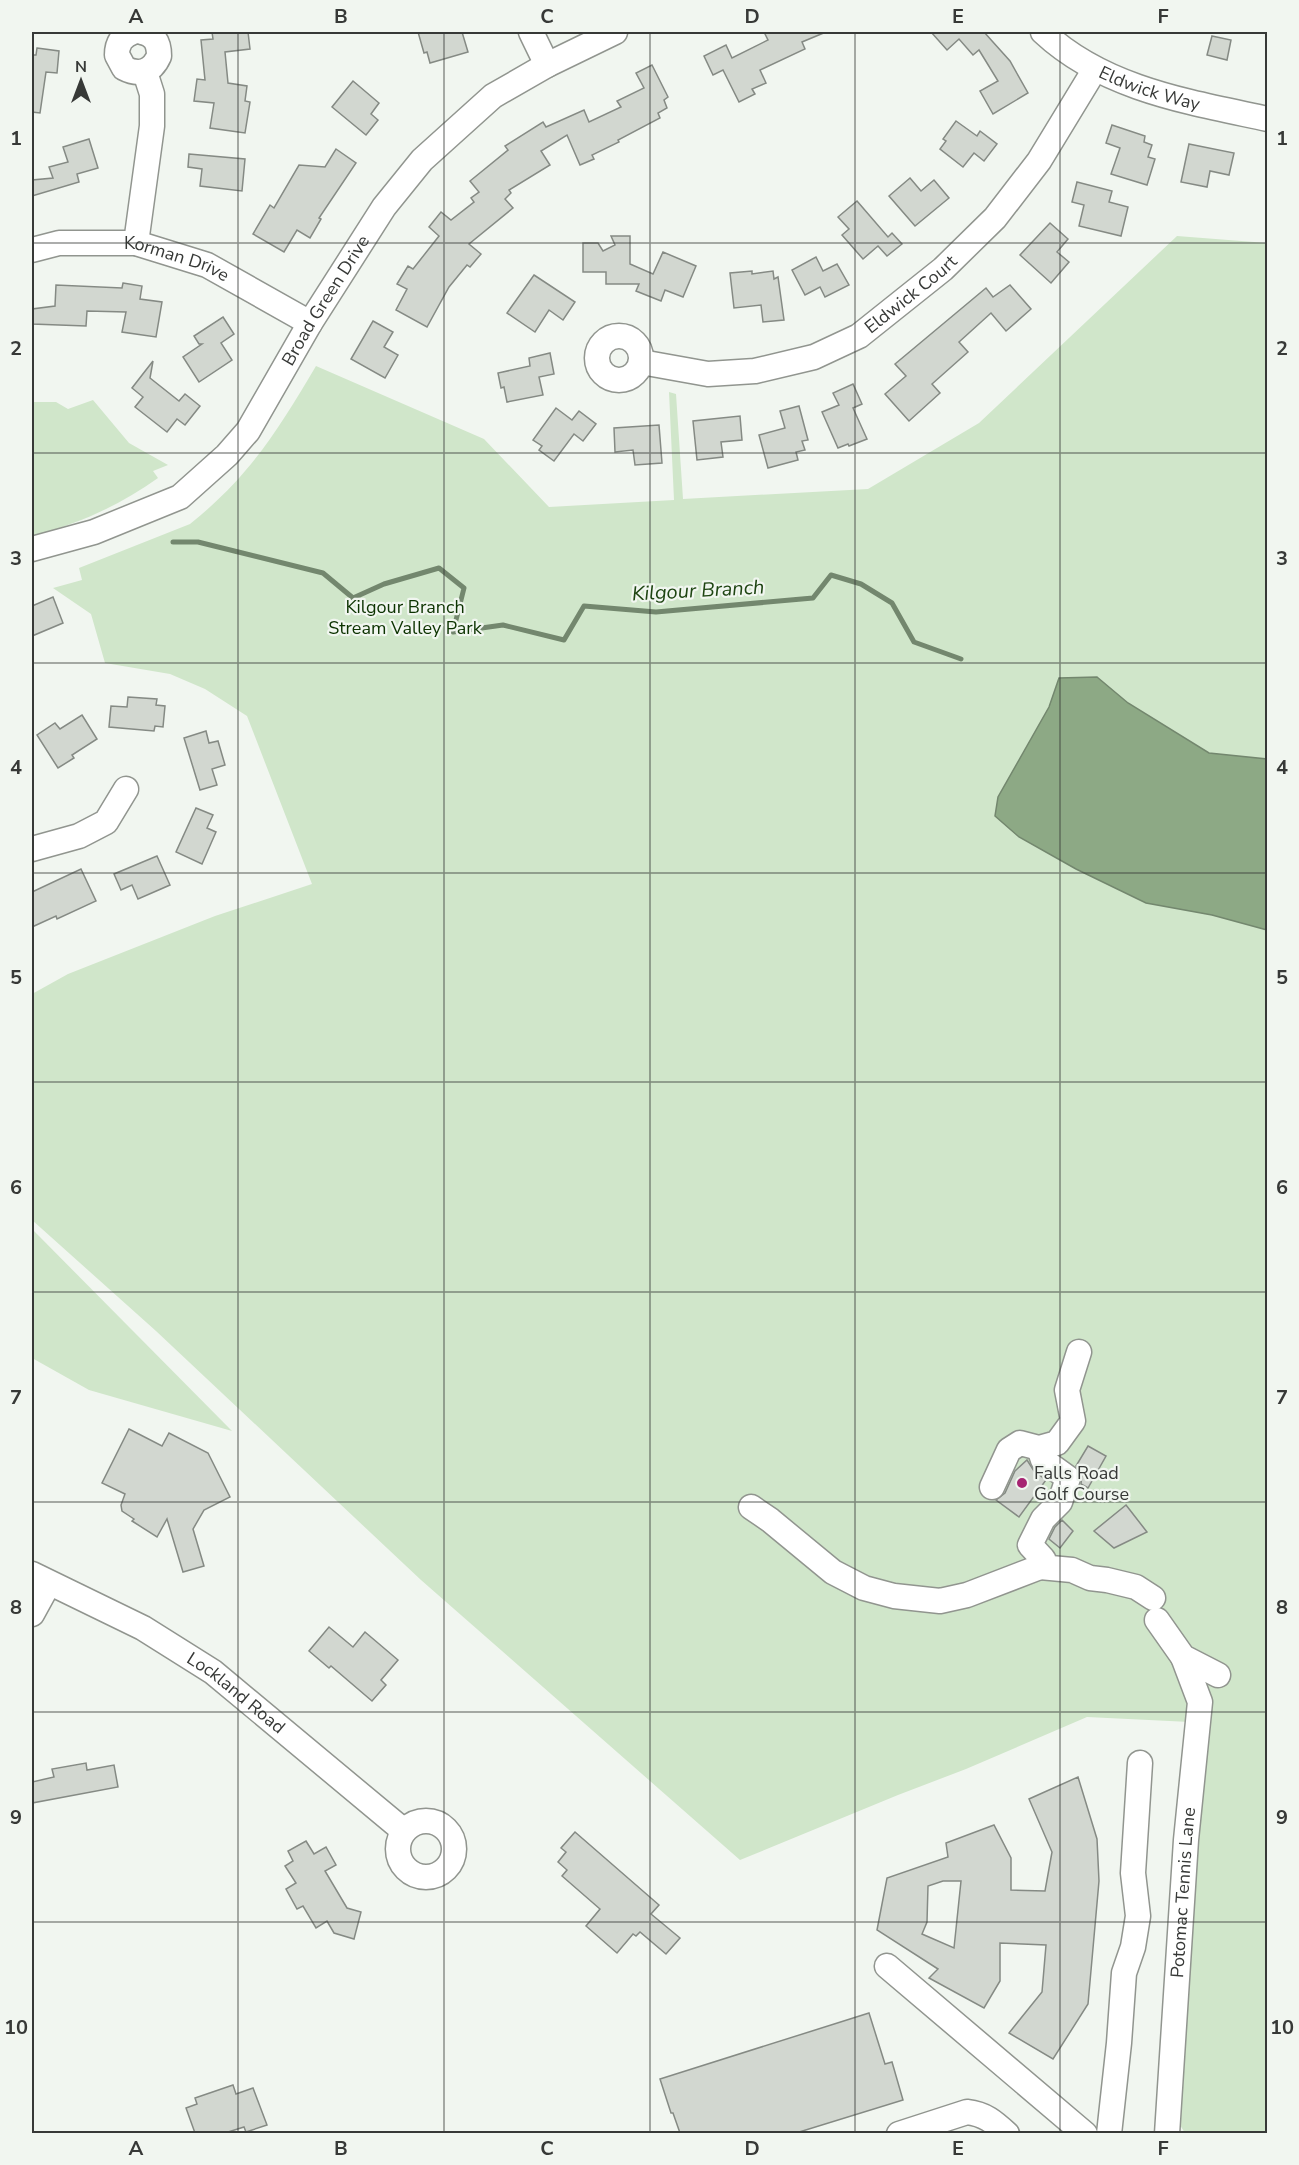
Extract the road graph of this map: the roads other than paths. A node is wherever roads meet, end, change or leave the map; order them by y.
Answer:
1 (133, 32) edge
2 (142, 32) edge
3 (531, 32) edge
4 (615, 32) edge
5 (1043, 32) edge
6 (547, 65) junction
7 (1095, 69) junction
8 (145, 72) junction
9 (1268, 119) edge
10 (136, 243) junction
11 (32, 250) edge
12 (310, 323) junction
13 (641, 362) dead end
14 (32, 549) edge
15 (126, 789) dead end
16 (32, 849) edge
17 (1079, 1352) dead end
18 (1039, 1448) junction
19 (992, 1486) dead end
20 (751, 1507) dead end
21 (1040, 1567) junction
22 (40, 1578) edge
23 (32, 1614) edge
24 (1183, 1657) junction
25 (1218, 1675) dead end
26 (1140, 1763) dead end
27 (404, 1831) dead end
28 (887, 1966) dead end
29 (1171, 2130) edge
30 (899, 2133) edge
31 (1007, 2133) edge
32 (1085, 2133) edge
33 (1109, 2133) edge

1 - 8 street
2 - 8 street
3 - 6 street
4 - 6 street, Broad Green Drive
5 - 7 street, Eldwick Way
6 - 12 street, Broad Green Drive
7 - 9 street, Eldwick Way
7 - 13 street, Eldwick Court
8 - 10 street
10 - 11 street, Korman Drive
10 - 12 street, Korman Drive
12 - 14 street, Broad Green Drive
15 - 16 street
17 - 18 street
18 - 19 street
18 - 21 street
20 - 21 street
21 - 24 street
22 - 23 street, Lockland Road
22 - 27 street, Lockland Road
24 - 25 street
24 - 29 street, Potomac Tennis Lane
26 - 33 street
28 - 32 street
30 - 31 street

